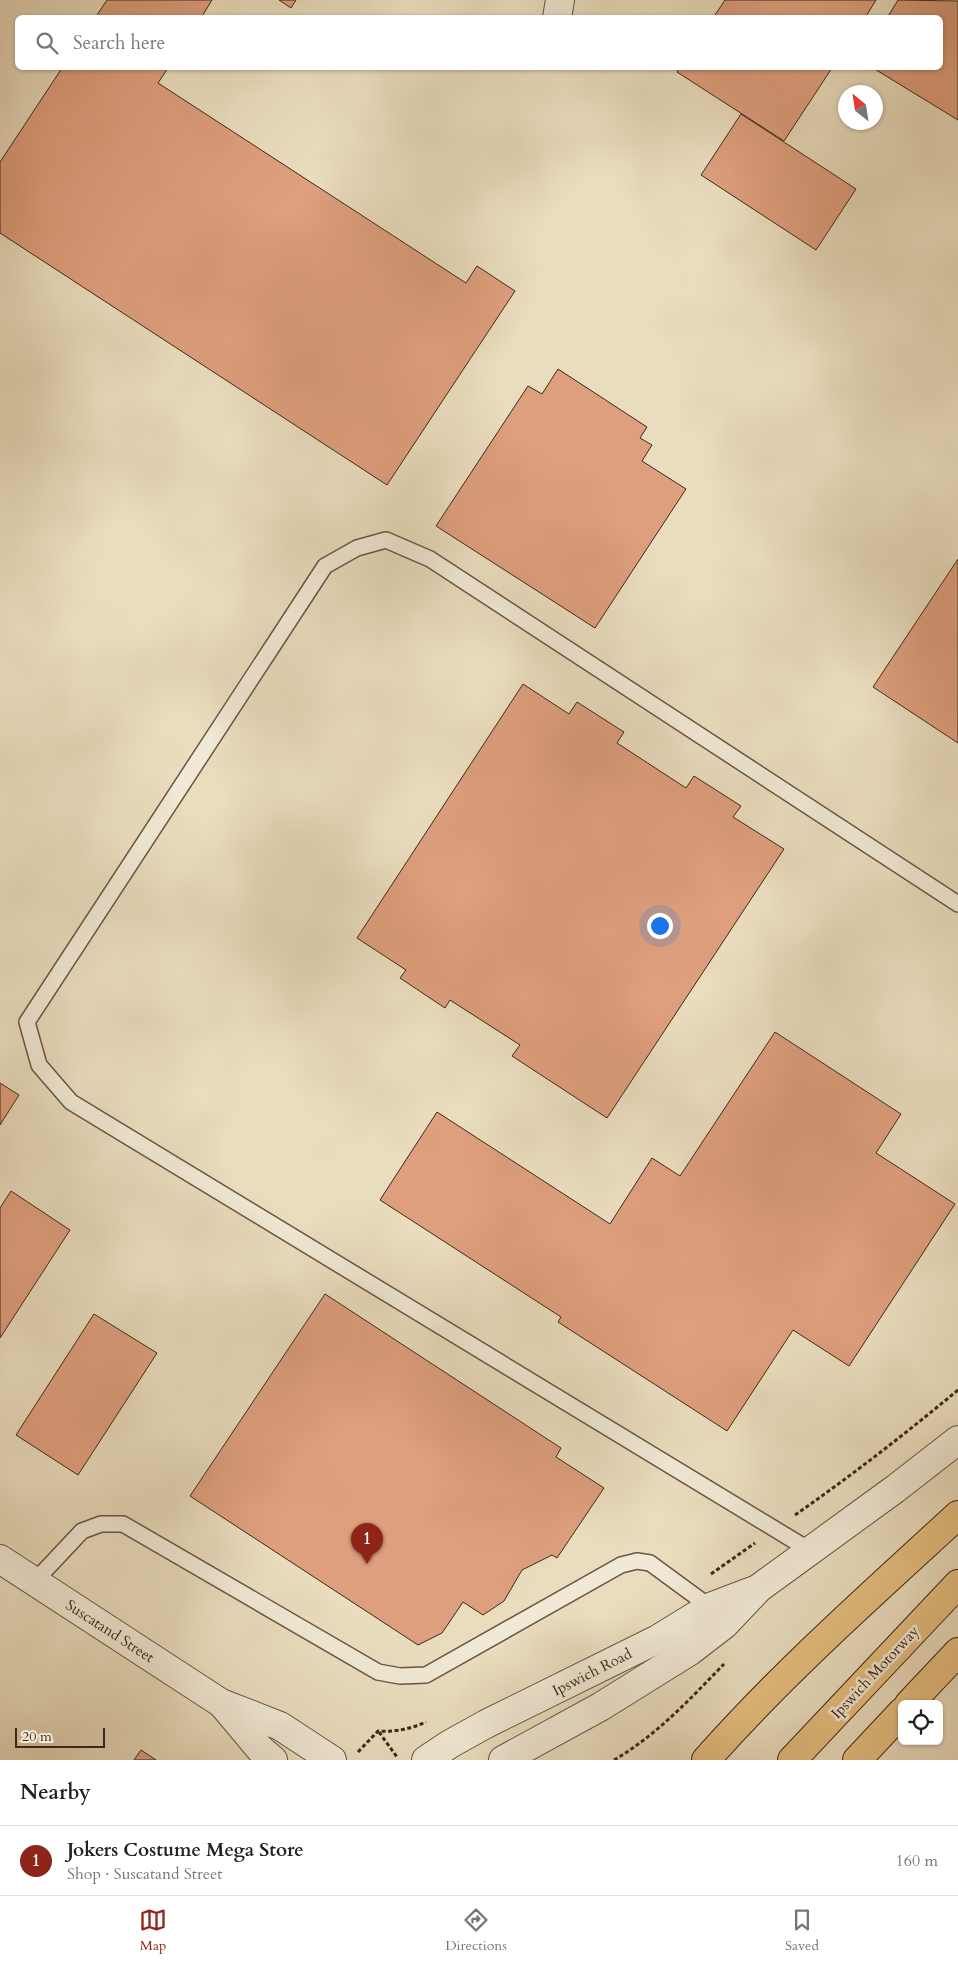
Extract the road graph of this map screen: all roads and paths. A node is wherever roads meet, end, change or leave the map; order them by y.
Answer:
1 (560, 0) edge
2 (558, 15) edge
3 (958, 904) edge
4 (958, 1440) edge
5 (958, 1515) edge
6 (811, 1551) junction
7 (0, 1559) edge
8 (34, 1581) junction
9 (958, 1584) edge
10 (759, 1588) junction
11 (710, 1607) junction
12 (958, 1652) edge
13 (726, 1662) dead end
14 (913, 1700) edge
15 (221, 1703) junction
16 (898, 1716) edge
17 (358, 1753) dead end
18 (273, 1760) edge
19 (332, 1760) edge
20 (400, 1760) edge
21 (426, 1760) edge
22 (502, 1760) edge
23 (614, 1760) edge
24 (706, 1760) edge
25 (792, 1760) edge
26 (857, 1760) edge

1 - 2 street
3 - 6 lane
4 - 6 street, Ipswich Road
5 - 24 highway
6 - 10 street, Ipswich Road
7 - 8 street, Suscatand Street
8 - 11 lane
8 - 15 street, Suscatand Street
9 - 25 highway, Ipswich Motorway
10 - 11 street, Ipswich Road
10 - 22 street, Ipswich Road
11 - 21 street, Ipswich Road
12 - 14 highway
13 - 23 path
15 - 18 street, Suscatand Street
15 - 19 street, Suscatand Street
16 - 26 highway
17 - 20 path

